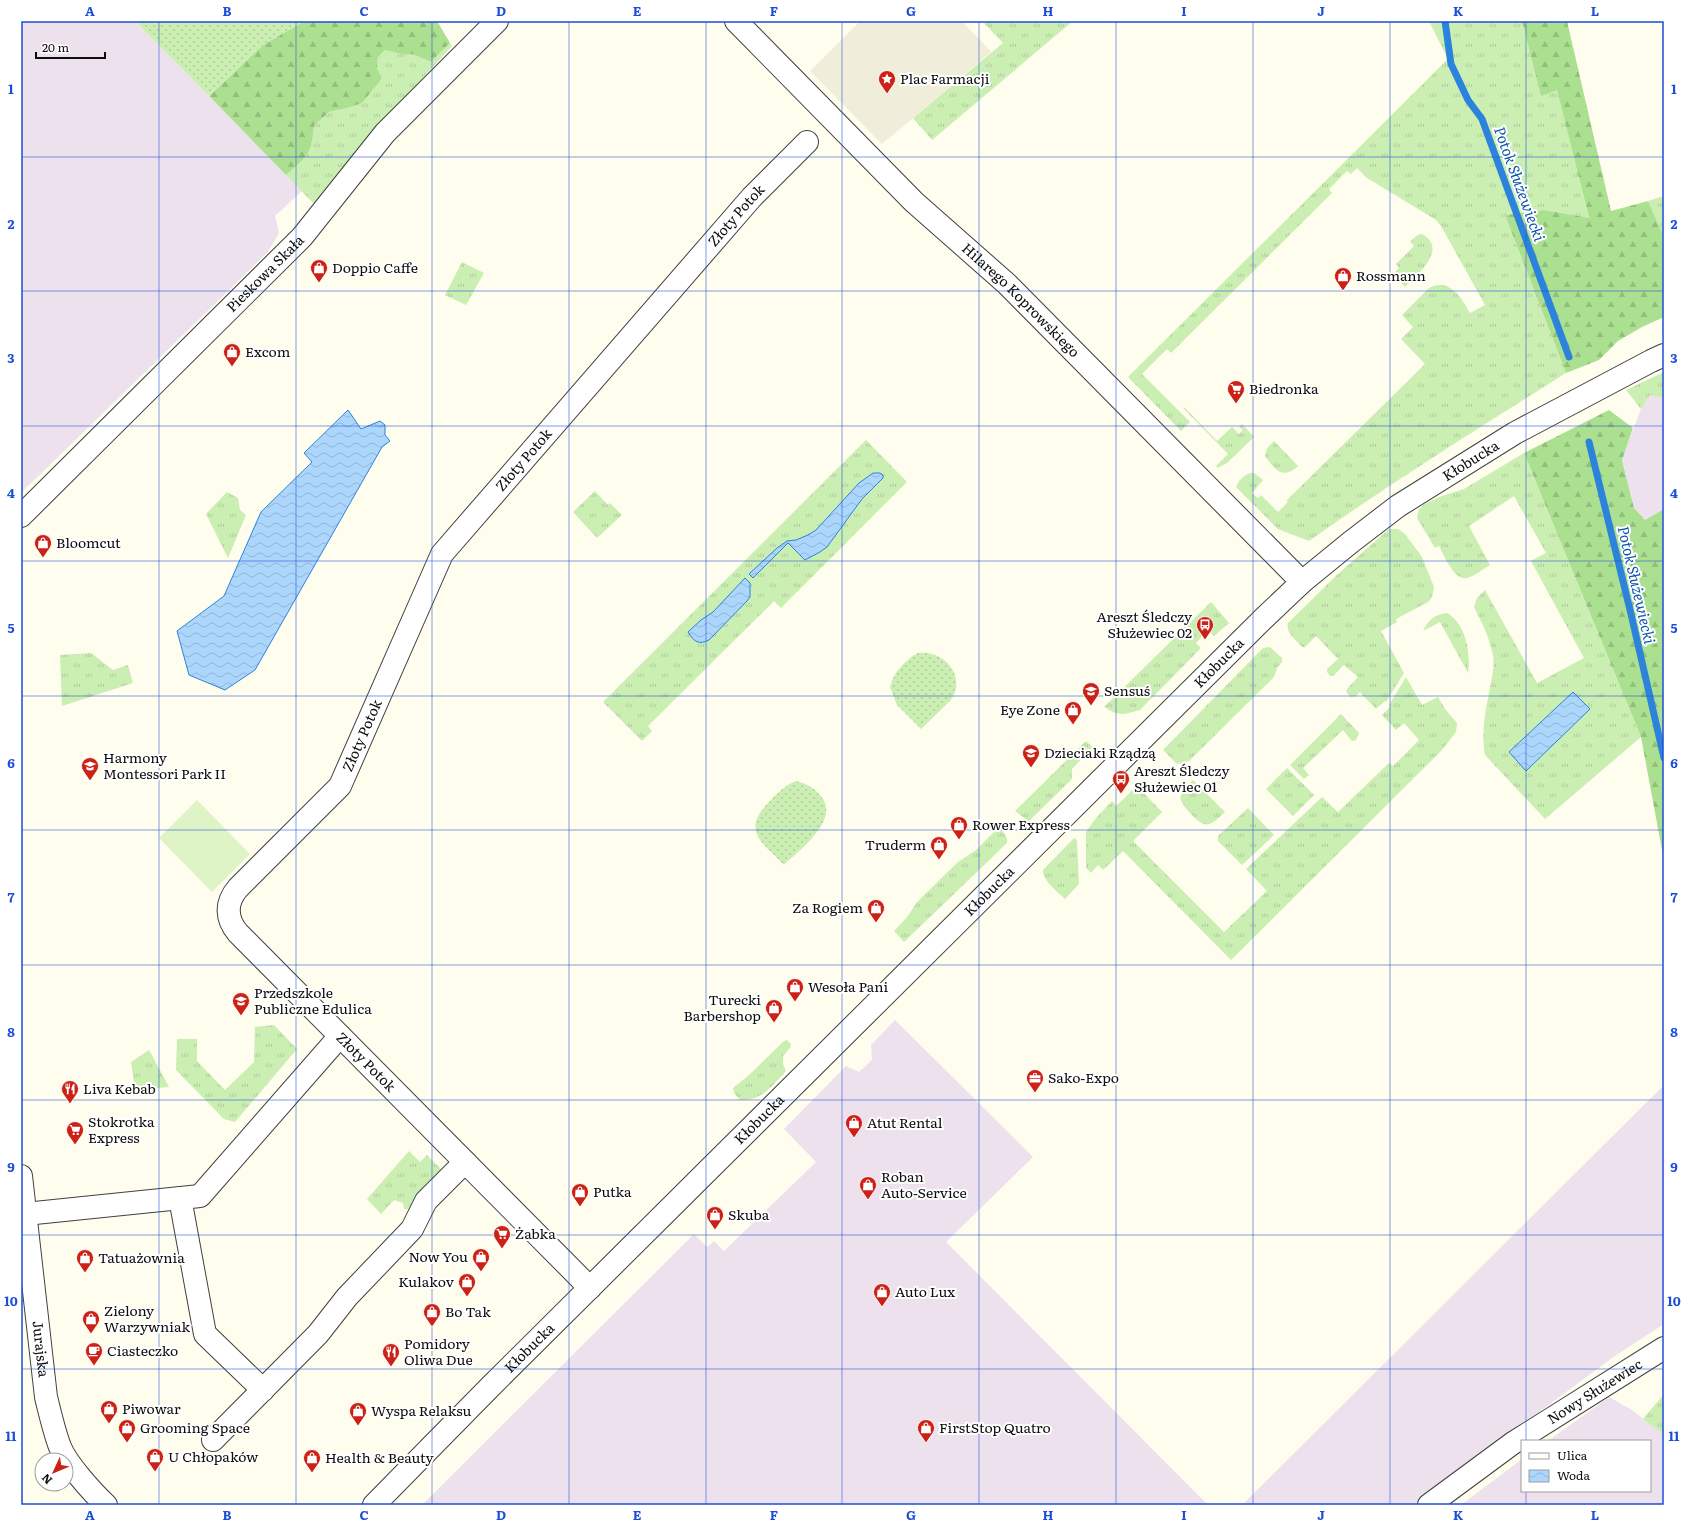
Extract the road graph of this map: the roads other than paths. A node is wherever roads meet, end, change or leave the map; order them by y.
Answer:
1 (497, 21) edge
2 (736, 21) edge
3 (807, 142) dead end
4 (1664, 355) edge
5 (21, 516) edge
6 (1302, 582) junction
7 (340, 1036) junction
8 (465, 1162) junction
9 (22, 1185) edge
10 (180, 1198) junction
11 (25, 1214) junction
12 (590, 1288) junction
13 (1664, 1348) edge
14 (263, 1390) junction
15 (213, 1440) dead end
16 (106, 1505) edge
17 (374, 1505) edge
18 (1430, 1505) edge

1 - 5 street, Pieskowa Skała
2 - 6 street, Hilarego Koprowskiego
3 - 7 street, Złoty Potok
4 - 6 street, Kłobucka
6 - 12 street, Kłobucka
7 - 8 street, Złoty Potok
7 - 10 street
8 - 12 street, Złoty Potok
8 - 14 street
9 - 11 street, Jurajska
10 - 11 street
10 - 14 street
11 - 16 street, Jurajska
12 - 17 street, Kłobucka
13 - 18 street, Nowy Służewiec
14 - 15 street

